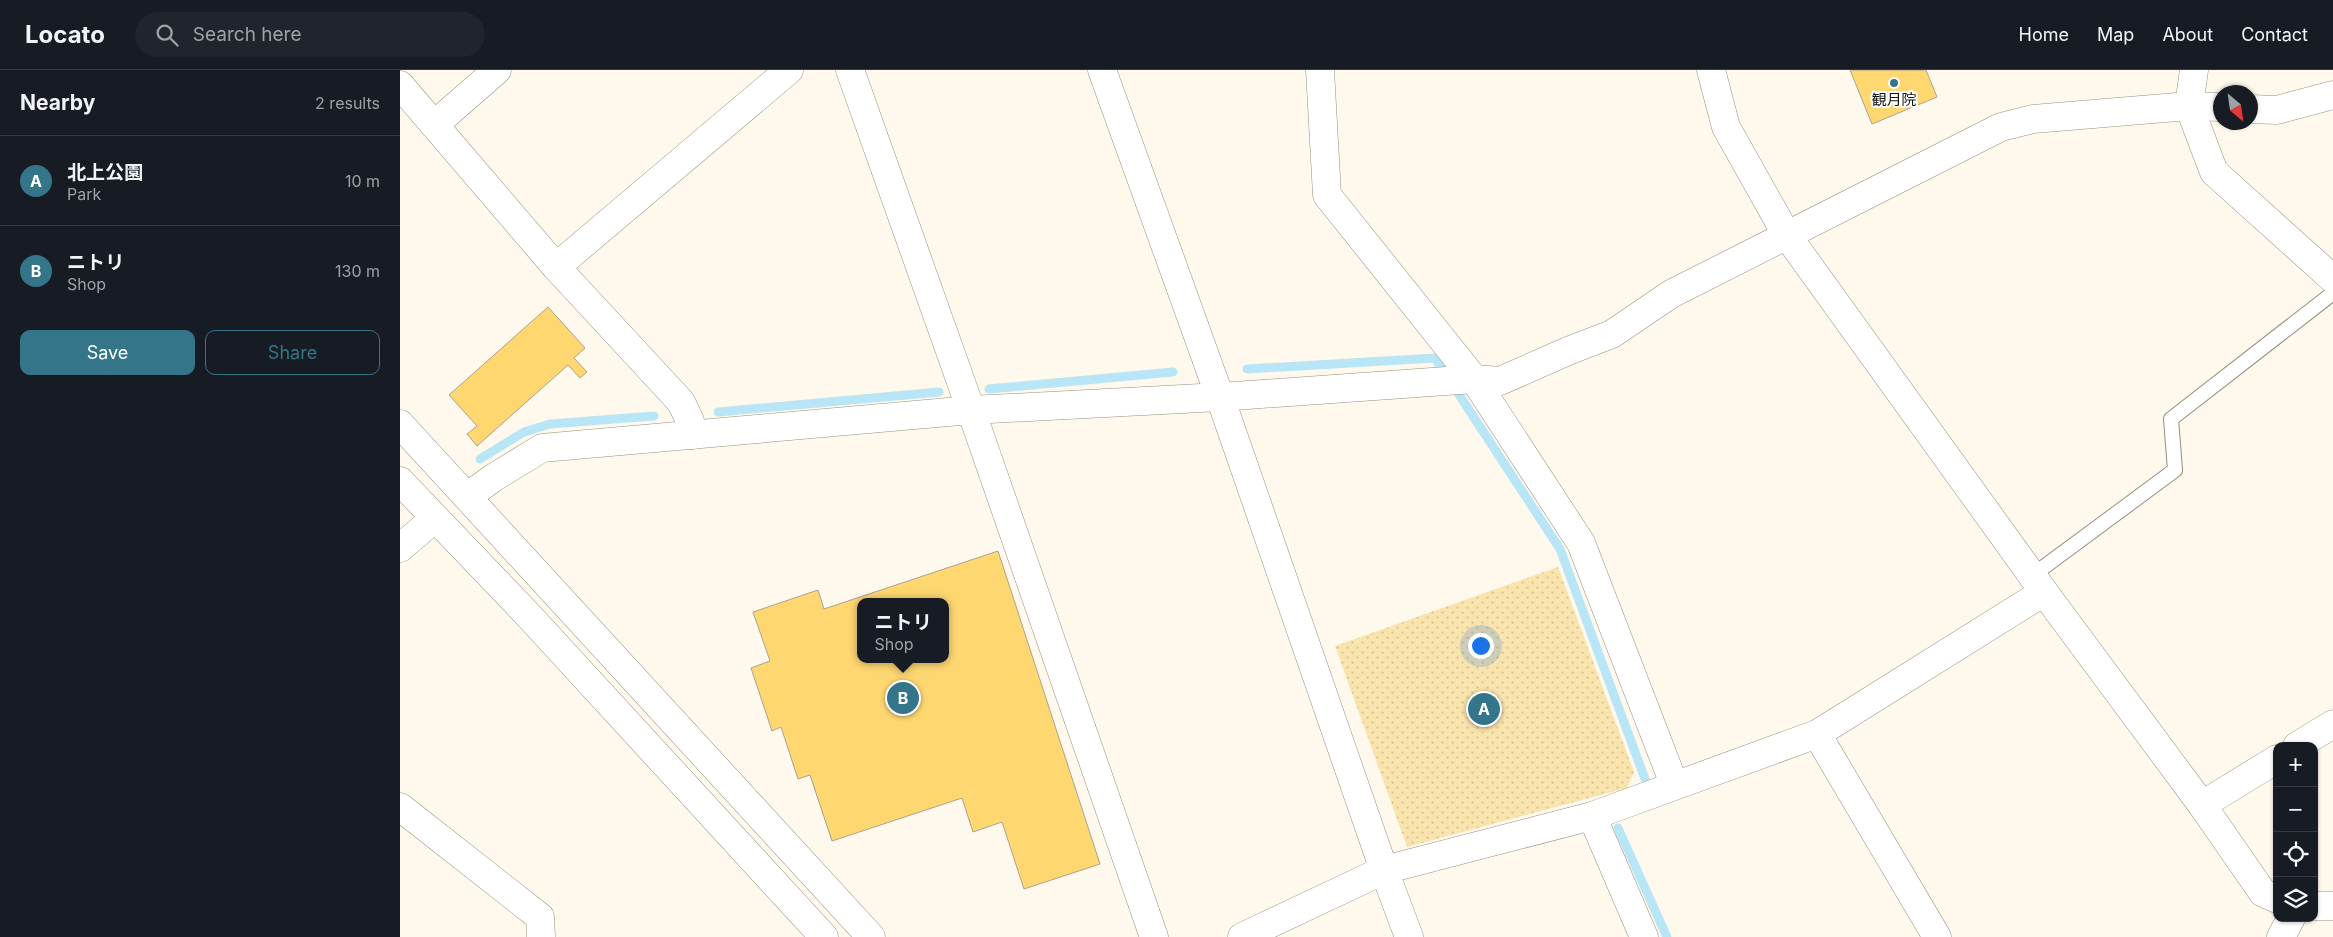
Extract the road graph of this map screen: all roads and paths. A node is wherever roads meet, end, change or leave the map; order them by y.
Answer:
1 (497, 70) edge
2 (789, 70) edge
3 (850, 70) edge
4 (1102, 70) edge
5 (1320, 70) edge
6 (1711, 70) edge
7 (2194, 70) edge
8 (400, 85) edge
9 (2333, 95) edge
10 (2189, 106) junction
11 (2213, 108) edge
12 (2258, 109) edge
13 (434, 125) junction
14 (1786, 234) junction
15 (556, 267) junction
16 (2333, 279) edge
17 (2333, 293) edge
18 (1474, 379) junction
19 (1220, 397) junction
20 (971, 410) junction
21 (400, 424) edge
22 (692, 435) junction
23 (400, 481) edge
24 (467, 498) junction
25 (434, 518) junction
26 (400, 548) edge
27 (2038, 584) junction
28 (2333, 724) edge
29 (1817, 734) junction
30 (2304, 742) edge
31 (2273, 761) edge
32 (1674, 784) junction
33 (2202, 805) junction
34 (400, 807) edge
35 (1592, 816) junction
36 (1384, 870) junction
37 (2273, 897) edge
38 (2318, 906) edge
39 (2333, 906) edge
40 (2289, 922) edge
41 (541, 937) edge
42 (824, 937) edge
43 (871, 937) edge
44 (1154, 937) edge
45 (1242, 937) edge
46 (1409, 937) edge
47 (1644, 937) edge
48 (1937, 937) edge
49 (2281, 937) edge

1 - 13 street
2 - 15 street
3 - 20 street
4 - 19 street
5 - 18 street
6 - 14 street
7 - 10 street
8 - 13 street
9 - 12 street
10 - 11 street
10 - 14 street
10 - 16 street
13 - 15 street
14 - 18 street
14 - 27 street
15 - 22 street
17 - 27 lane
18 - 19 street
18 - 32 street
19 - 20 street
19 - 36 street
20 - 22 street
20 - 44 street
21 - 24 street
22 - 24 street
23 - 25 street
24 - 43 street
25 - 26 street
25 - 42 street
27 - 29 street
27 - 33 street
28 - 30 street
29 - 32 street
29 - 48 street
31 - 33 street
32 - 35 street
33 - 37 street
34 - 41 street
35 - 36 street
35 - 47 street
36 - 45 street
36 - 46 street
38 - 39 street
40 - 49 street

